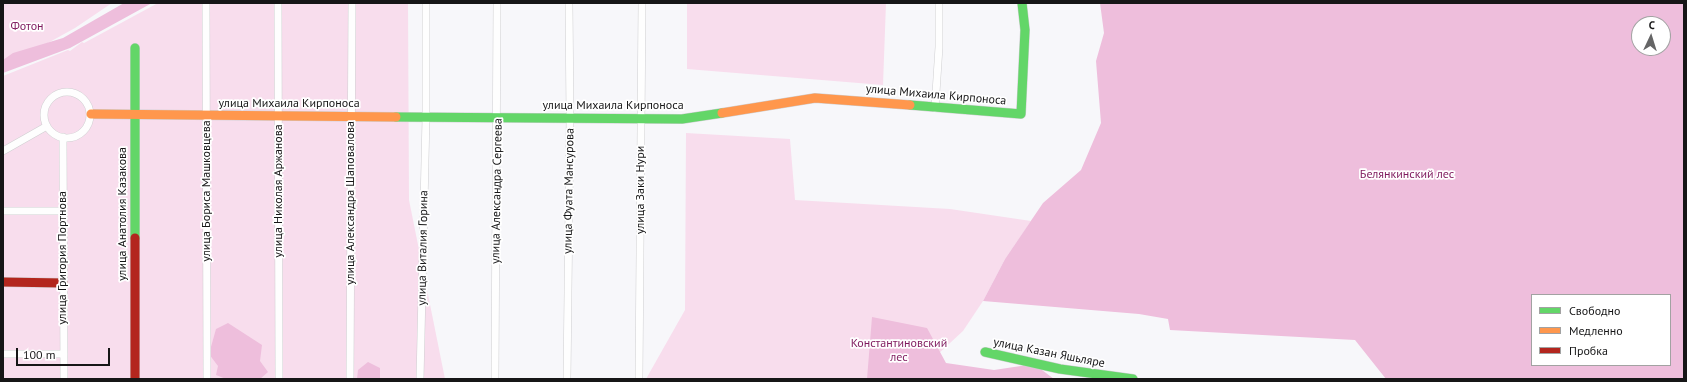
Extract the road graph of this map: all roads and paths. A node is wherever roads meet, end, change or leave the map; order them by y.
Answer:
1 (206, 3) edge
2 (278, 3) edge
3 (352, 3) edge
4 (426, 3) edge
5 (497, 3) edge
6 (569, 3) edge
7 (642, 3) edge
8 (939, 3) edge
9 (1022, 3) edge
10 (135, 48) dead end
11 (935, 108) junction
12 (91, 114) junction
13 (135, 114) junction
14 (207, 115) junction
15 (279, 116) junction
16 (351, 116) junction
17 (426, 117) junction
18 (498, 118) junction
19 (570, 118) junction
20 (641, 119) junction
21 (47, 126) junction
22 (63, 137) junction
23 (3, 151) edge
24 (3, 211) edge
25 (63, 211) junction
26 (3, 282) edge
27 (63, 283) junction
28 (985, 352) dead end
29 (3, 354) edge
30 (64, 354) junction
31 (639, 377) dead end
32 (1116, 378) edge
33 (64, 379) edge
34 (135, 379) edge
35 (207, 379) edge
36 (279, 379) edge
37 (350, 379) edge
38 (420, 379) edge
39 (495, 379) edge
40 (567, 379) edge
41 (1133, 379) edge

1 - 14 street, улица Бориса Машковцева
2 - 15 street, улица Николая Аржанова
3 - 16 street, улица Александра Шаповалова
4 - 17 street, улица Виталия Горина
5 - 18 street, улица Александра Сергеева
6 - 19 street, улица Фуата Мансурова
7 - 20 street, улица Заки Нури
8 - 11 street
9 - 11 street, улица Михаила Кирпоноса
10 - 13 street, улица Анатолия Казакова
11 - 20 street, улица Михаила Кирпоноса
12 - 13 street, улица Михаила Кирпоноса
12 - 21 street
12 - 22 street
13 - 14 street, улица Михаила Кирпоноса
13 - 34 street, улица Анатолия Казакова
14 - 15 street, улица Михаила Кирпоноса
14 - 35 street, улица Бориса Машковцева
15 - 16 street, улица Михаила Кирпоноса
15 - 36 street, улица Николая Аржанова
16 - 17 street, улица Михаила Кирпоноса
16 - 37 street, улица Александра Шаповалова
17 - 18 street, улица Михаила Кирпоноса
17 - 38 street, улица Виталия Горина
18 - 19 street, улица Михаила Кирпоноса
18 - 39 street, улица Александра Сергеева
19 - 20 street, улица Михаила Кирпоноса
19 - 40 street, улица Фуата Мансурова
20 - 31 street, улица Заки Нури
21 - 22 street
21 - 23 street
22 - 25 street, улица Григория Портнова
24 - 25 street
25 - 27 street, улица Григория Портнова
26 - 27 street
27 - 30 street, улица Григория Портнова
28 - 32 street, улица Казан Яшьляре
29 - 30 street
30 - 33 street, улица Григория Портнова
32 - 41 street, улица Казан Яшьляре

